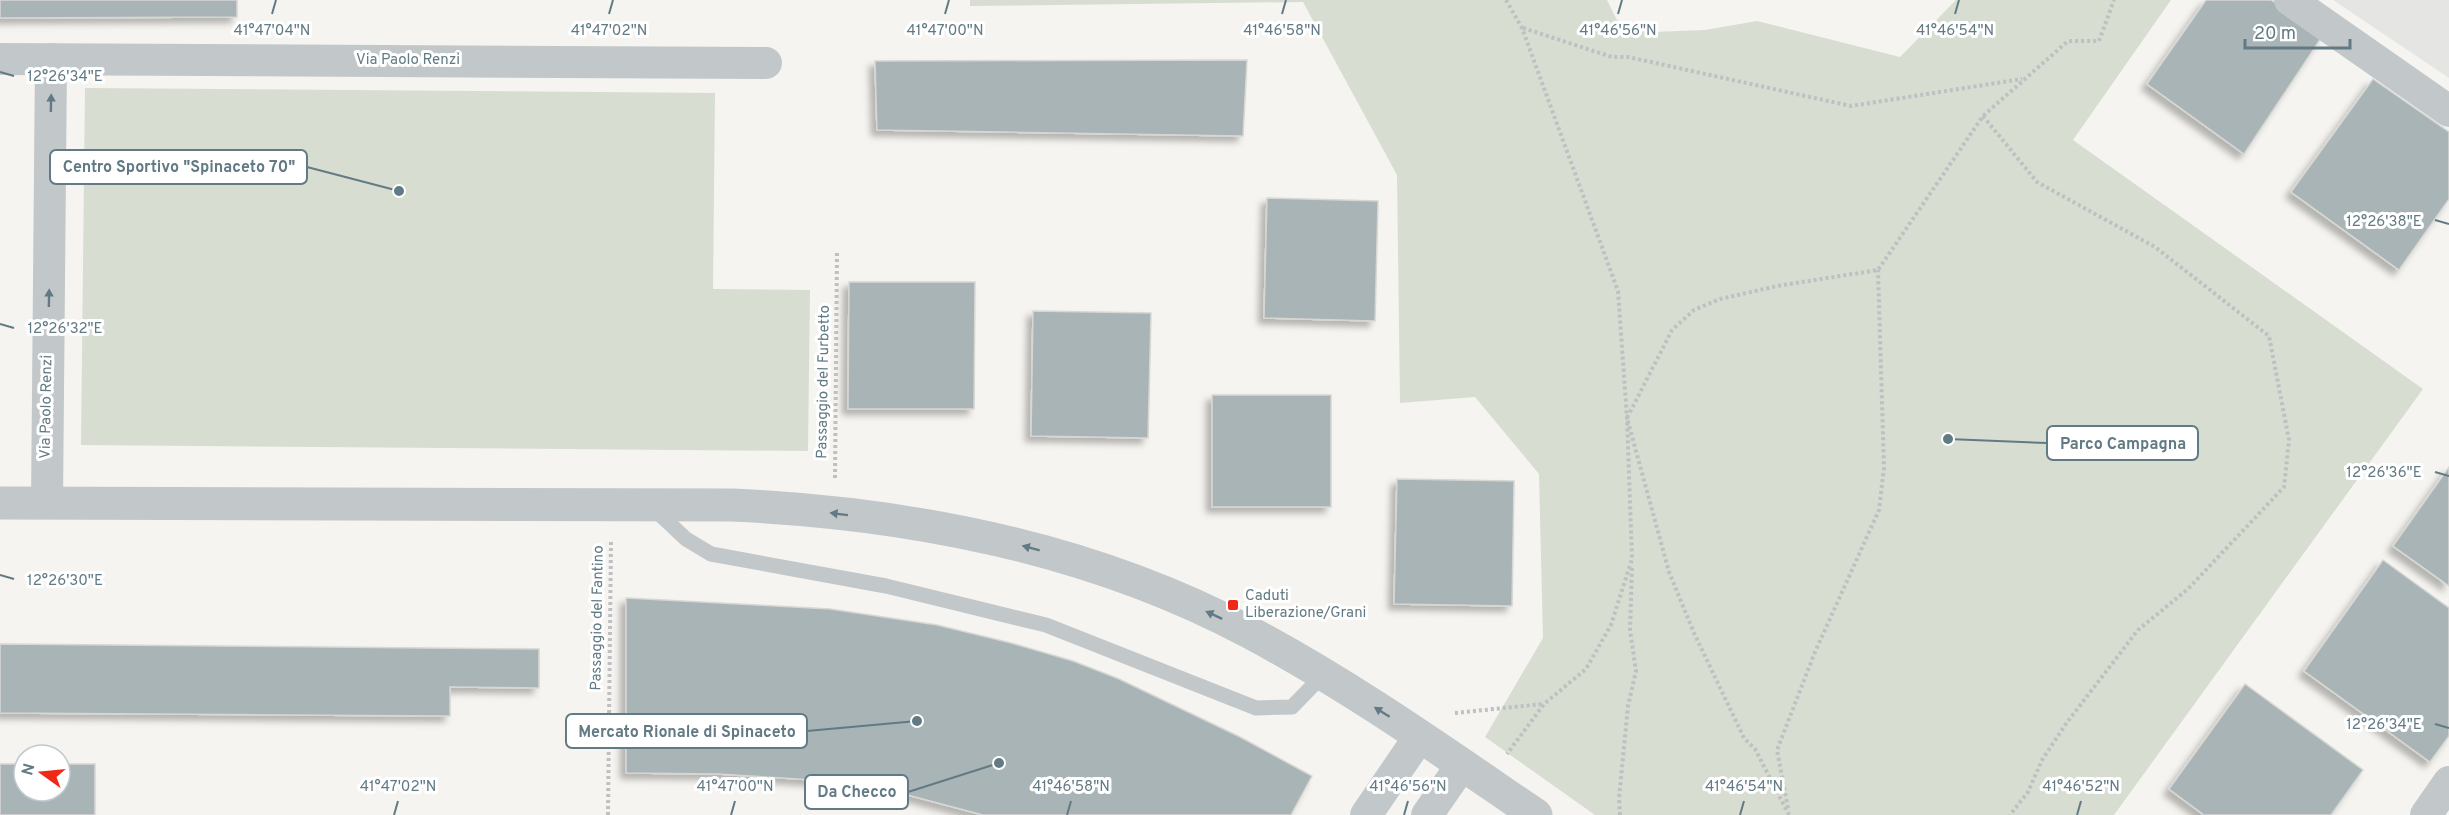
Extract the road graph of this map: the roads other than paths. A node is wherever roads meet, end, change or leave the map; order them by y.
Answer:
1 (2290, 0) edge
2 (0, 59) edge
3 (51, 60) junction
4 (766, 63) dead end
5 (2449, 111) edge
6 (0, 503) edge
7 (47, 503) junction
8 (649, 504) junction
9 (1323, 675) junction
10 (1420, 736) junction
11 (1461, 766) junction
12 (2449, 782) edge
13 (1366, 815) edge
14 (1427, 815) edge
15 (1536, 815) edge
16 (2426, 815) edge

1 - 5 street
2 - 3 street, Via Paolo Renzi
3 - 4 street, Via Paolo Renzi
7 -> 3 street, Via Paolo Renzi
6 - 7 street
7 - 8 street
9 -> 8 street
8 - 9 lane
10 -> 9 street
10 - 11 street
10 - 13 street
11 - 14 street
11 - 15 street
12 - 16 street

